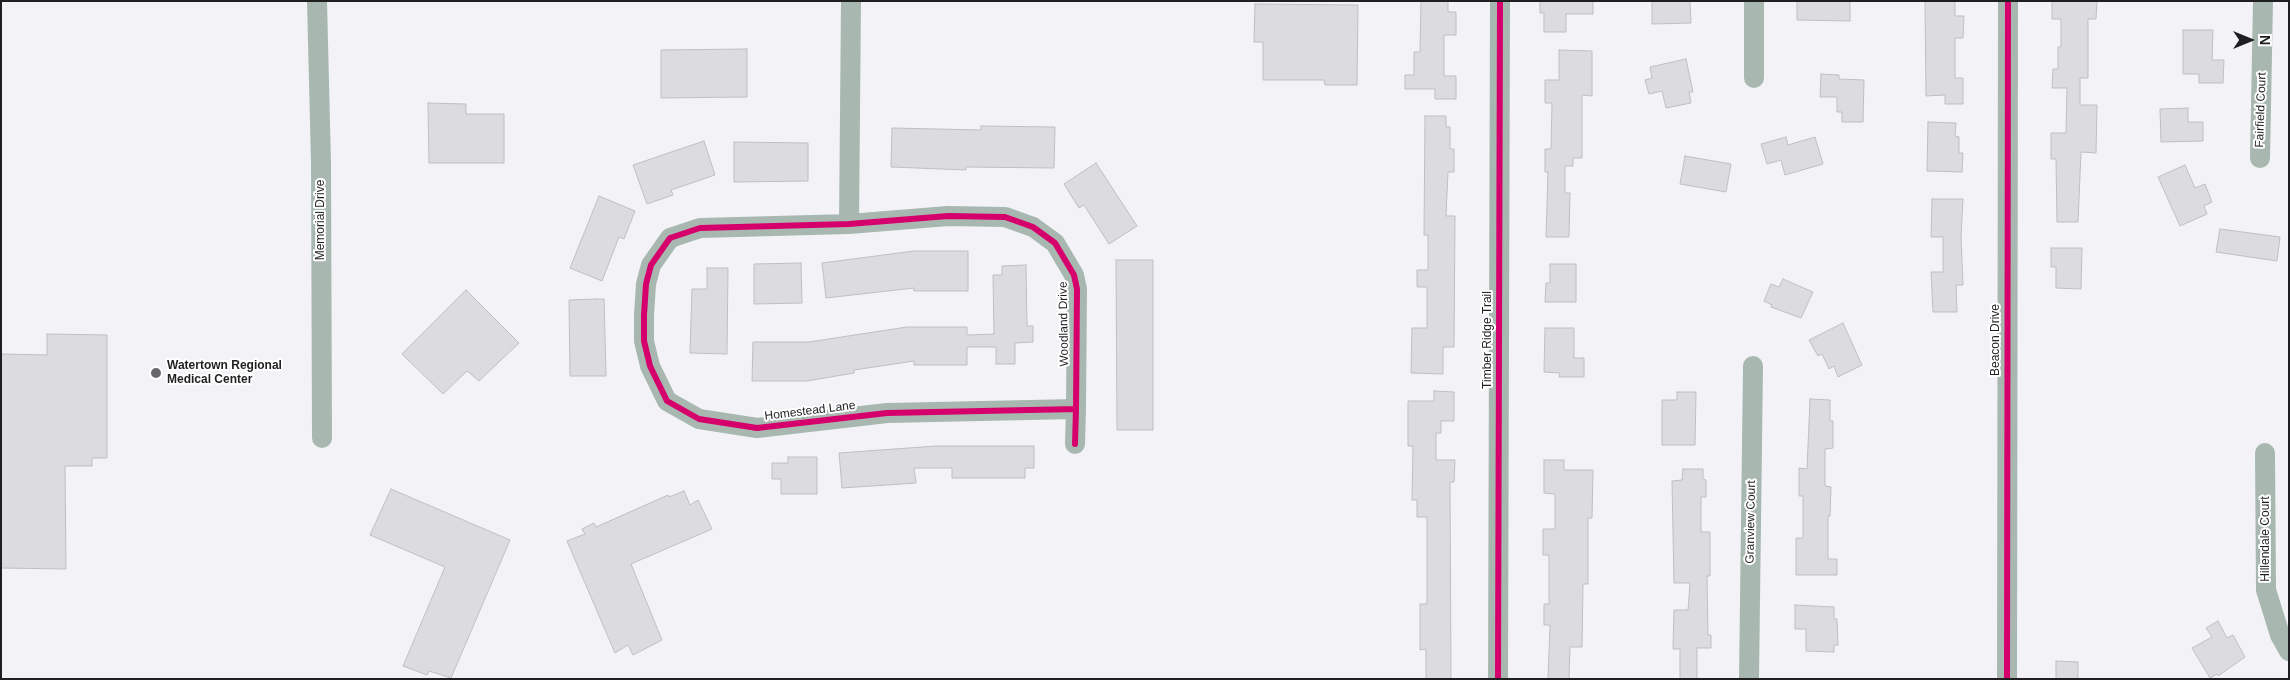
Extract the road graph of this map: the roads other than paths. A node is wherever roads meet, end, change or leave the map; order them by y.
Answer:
1 (317, 1) edge
2 (851, 1) edge
3 (1500, 1) edge
4 (1754, 1) edge
5 (2008, 1) edge
6 (2263, 1) edge
7 (1754, 78) dead end
8 (2260, 158) dead end
9 (848, 224) junction
10 (1753, 366) dead end
11 (1076, 409) junction
12 (322, 438) dead end
13 (1075, 444) dead end
14 (2266, 452) dead end
15 (2289, 651) edge
16 (1498, 679) edge
17 (1749, 679) edge
18 (2006, 679) edge

1 - 12 street, Memorial Drive
2 - 9 street
3 - 16 street, Timber Ridge Trail
4 - 7 street
5 - 18 street, Beacon Drive
6 - 8 street, Fairfield Court
9 - 11 street, Woodland Drive
9 - 11 street, Homestead Lane
10 - 17 street, Granview Court
11 - 13 street, Woodland Drive
14 - 15 street, Hillendale Court

